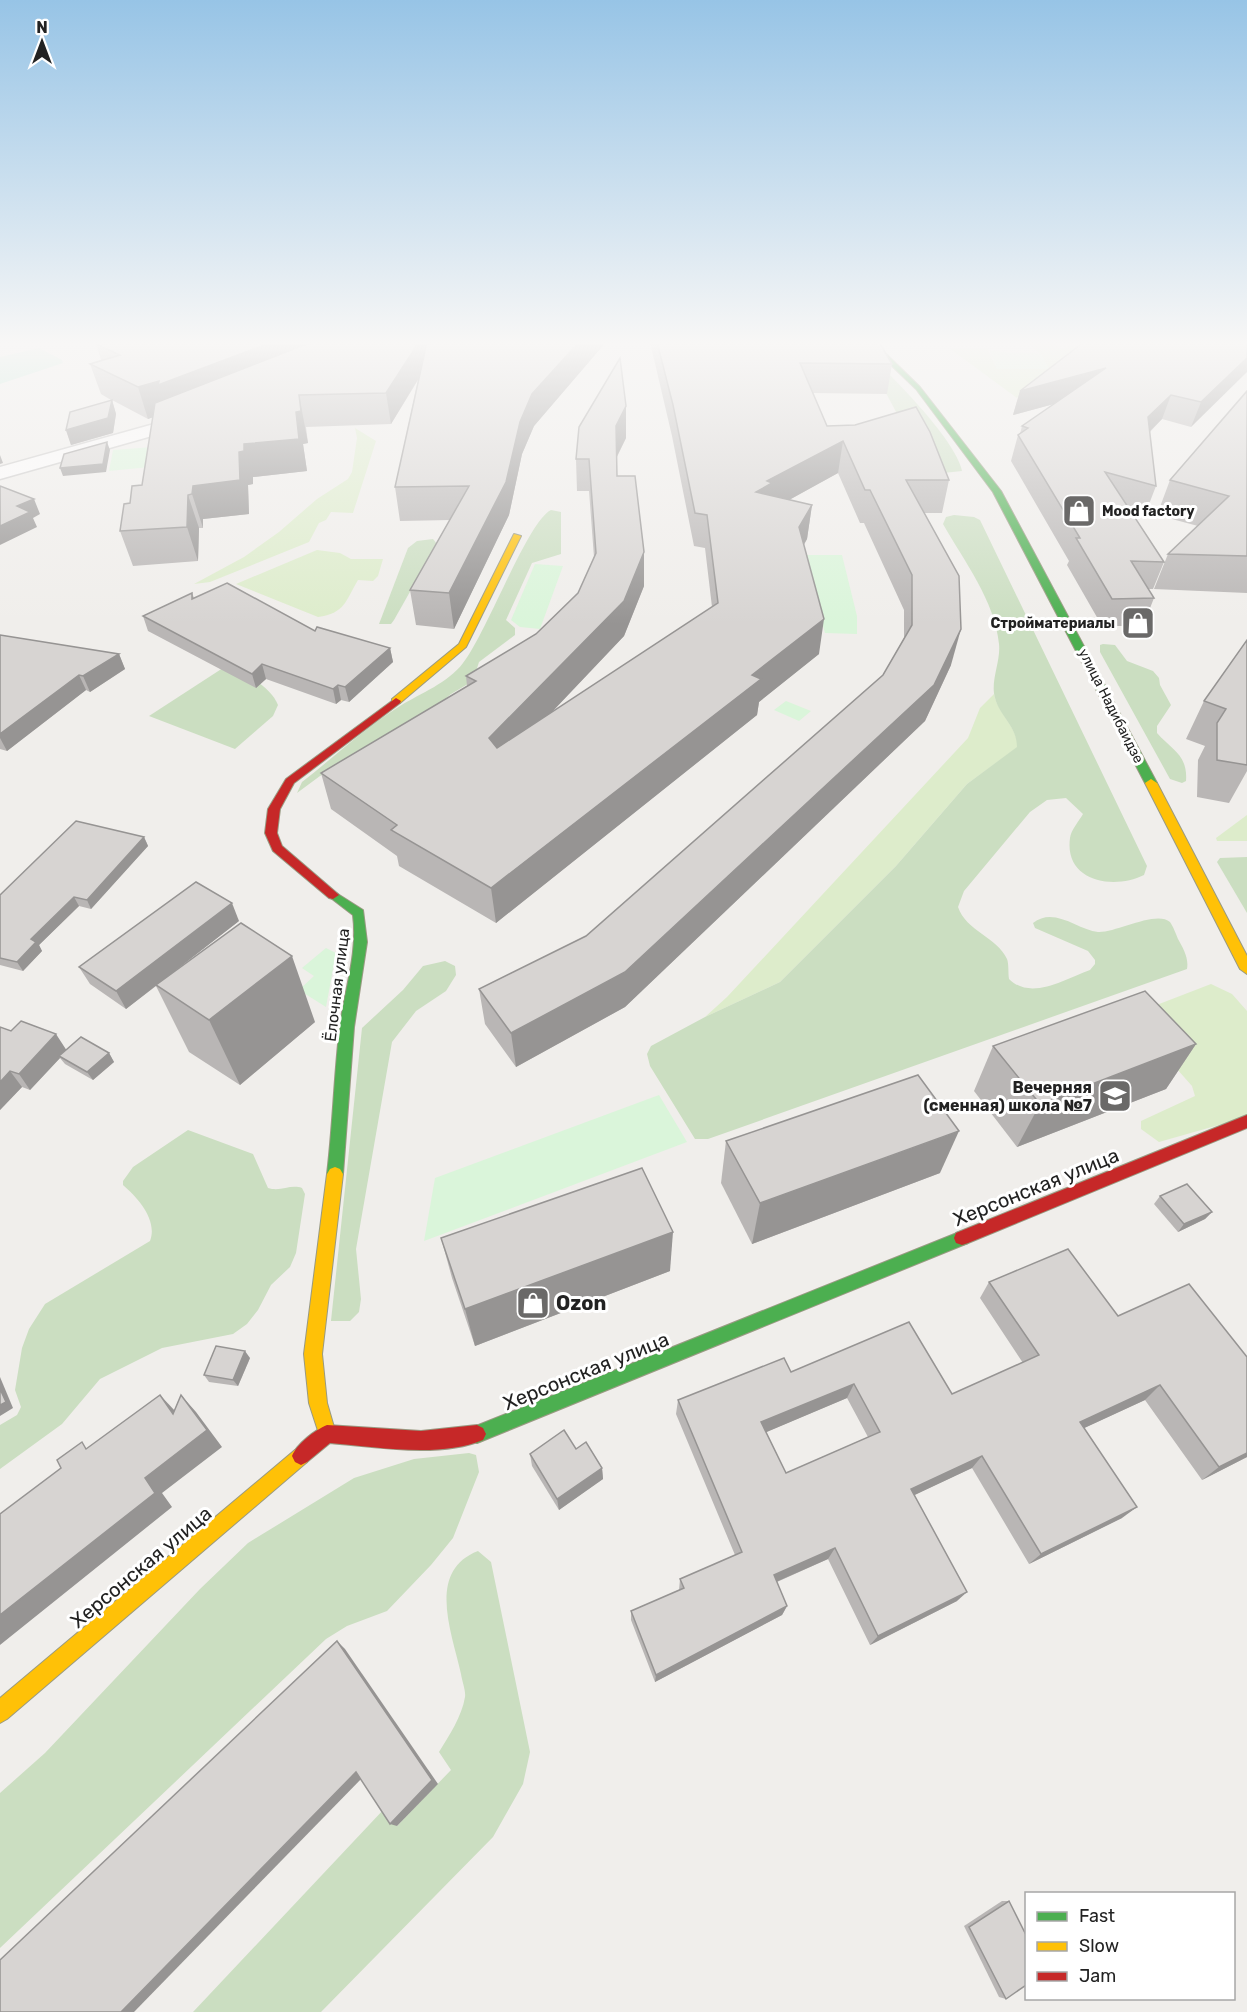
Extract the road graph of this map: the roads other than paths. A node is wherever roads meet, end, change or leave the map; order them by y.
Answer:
1 (132, 436) edge
2 (955, 436) edge
3 (0, 473) edge
4 (517, 536) dead end
5 (1247, 969) edge
6 (1247, 1121) edge
7 (327, 1434) junction
8 (0, 1712) edge

1 - 3 street
2 - 5 street, улица Надибаидзе
4 - 7 street, Ёлочная улица
6 - 7 street, Херсонская улица
7 - 8 street, Херсонская улица

